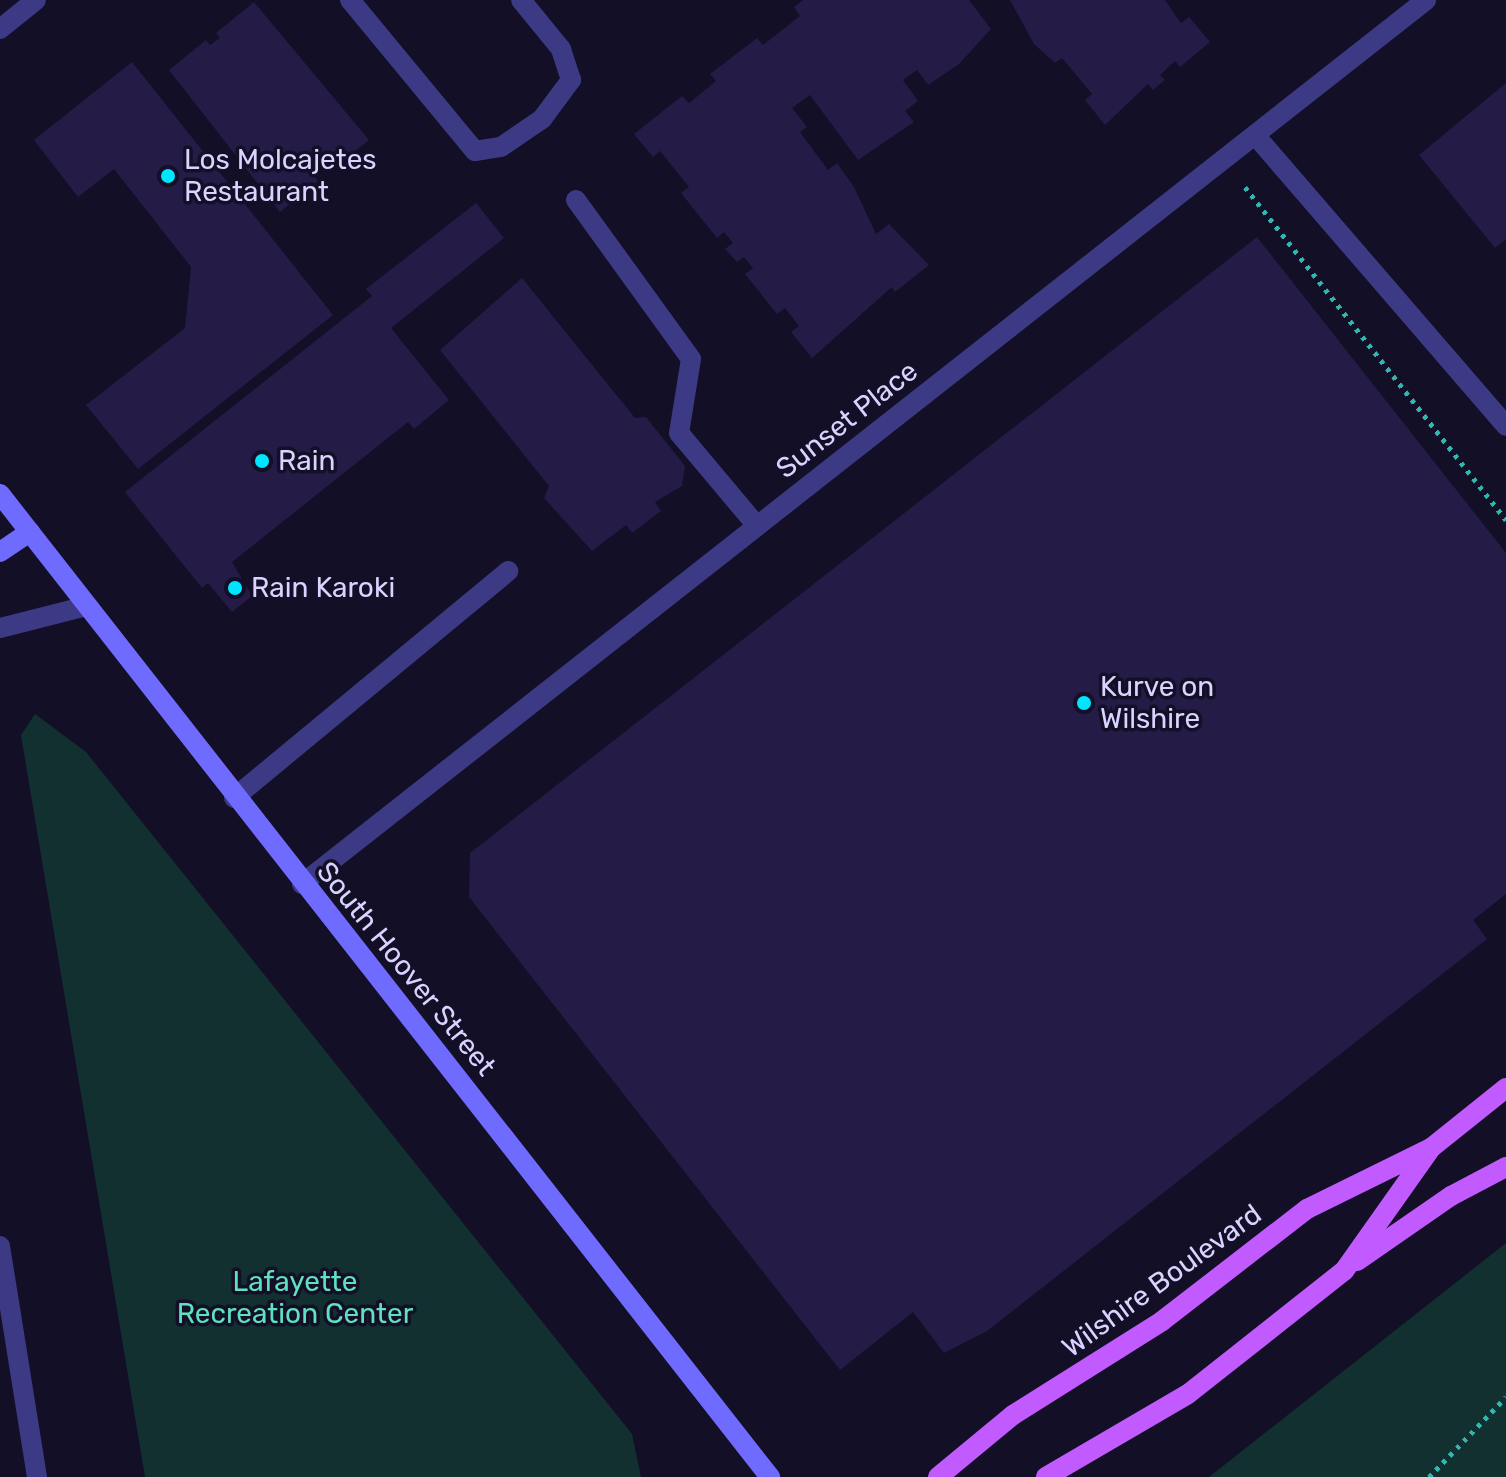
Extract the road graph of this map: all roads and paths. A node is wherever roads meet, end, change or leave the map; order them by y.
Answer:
1 (350, 0) edge
2 (521, 0) edge
3 (1426, 0) edge
4 (31, 2) edge
5 (0, 29) edge
6 (1255, 135) junction
7 (1223, 159) junction
8 (576, 200) dead end
9 (1506, 426) edge
10 (0, 494) edge
11 (1506, 520) edge
12 (757, 526) junction
13 (30, 532) junction
14 (0, 552) edge
15 (508, 571) dead end
16 (87, 606) junction
17 (0, 628) edge
18 (234, 798) junction
19 (302, 884) junction
20 (1506, 1088) edge
21 (1431, 1148) junction
22 (1506, 1167) edge
23 (0, 1246) edge
24 (1344, 1271) junction
25 (1506, 1397) edge
26 (37, 1477) edge
27 (770, 1477) edge
28 (938, 1477) edge
29 (1046, 1477) edge
30 (1429, 1477) edge

1 - 2 street
3 - 6 street, Sunset Place
4 - 5 street
6 - 7 street, Sunset Place
6 - 9 street
7 - 11 path
7 - 12 street, Sunset Place
8 - 12 street
10 - 13 main road, South Hoover Street
12 - 19 street, Sunset Place
13 - 14 main road
13 - 16 main road, South Hoover Street
15 - 18 street
16 - 17 street
16 - 18 main road, South Hoover Street
18 - 19 main road, South Hoover Street
19 - 27 main road, South Hoover Street
20 - 21 main road, Wilshire Boulevard
21 - 24 main road, Wilshire Boulevard
21 - 28 main road, Wilshire Boulevard
22 - 24 main road
23 - 26 street
24 - 29 main road, Wilshire Boulevard
25 - 30 path

